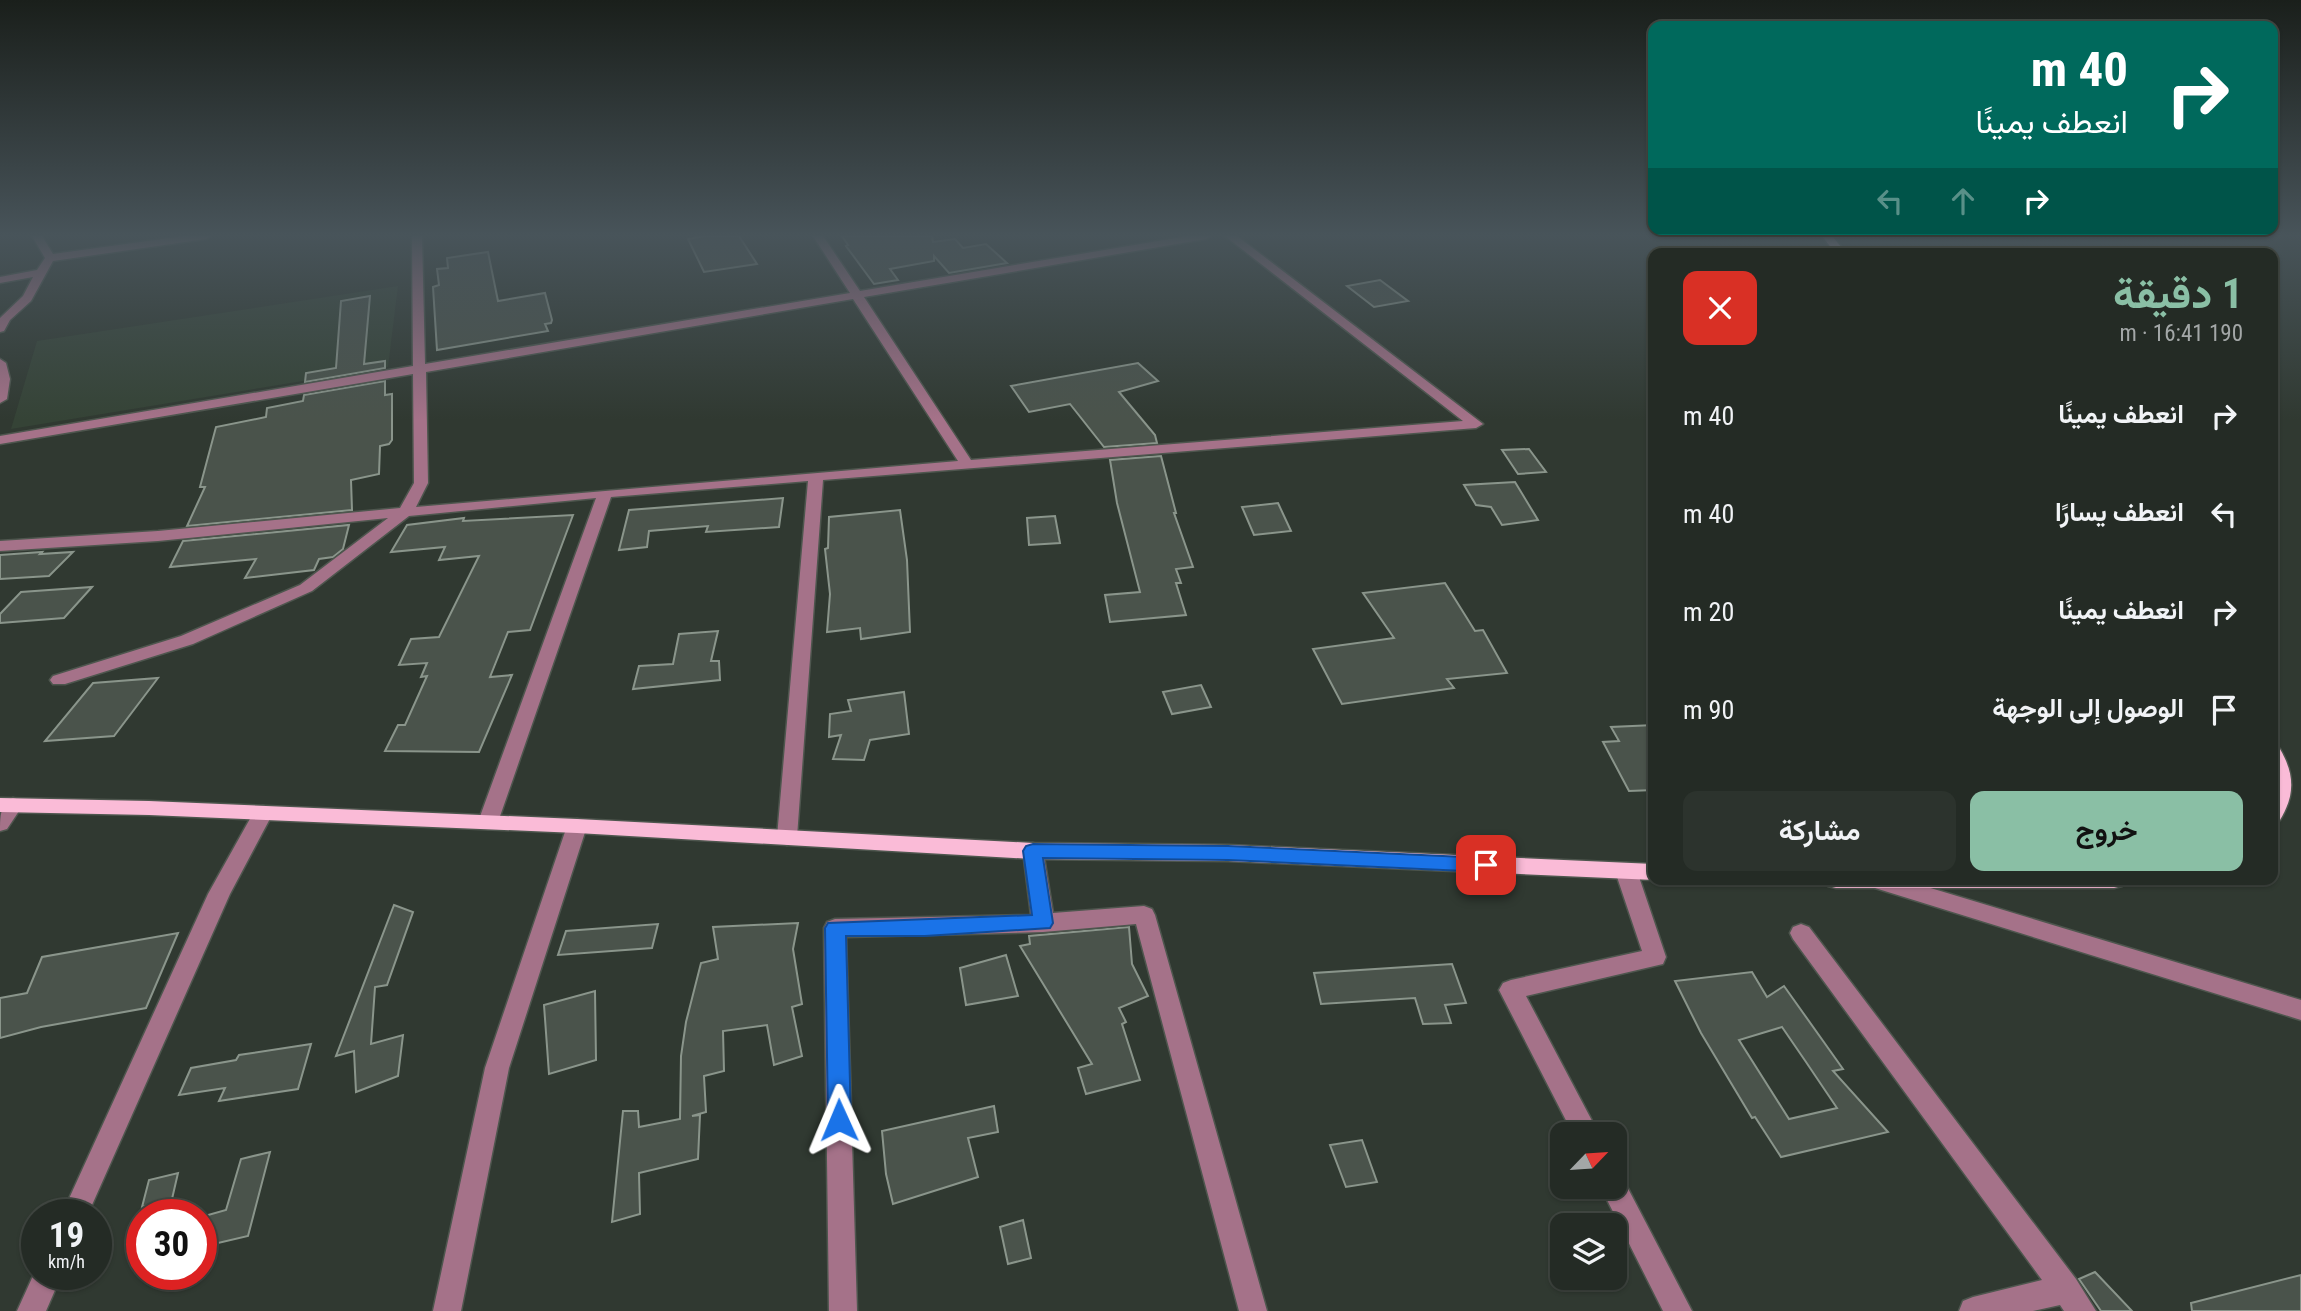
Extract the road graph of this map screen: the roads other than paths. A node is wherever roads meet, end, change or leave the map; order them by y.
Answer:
1 (29, 297) edge
2 (418, 297) edge
3 (837, 297) edge
4 (858, 297) edge
5 (1310, 297) edge
6 (1, 322) edge
7 (0, 363) edge
8 (420, 368) junction
9 (2, 381) edge
10 (0, 399) edge
11 (0, 440) edge
12 (967, 464) junction
13 (816, 476) junction
14 (605, 493) junction
15 (407, 510) junction
16 (0, 546) edge
17 (59, 680) dead end
18 (2278, 766) edge
19 (7, 805) edge
20 (2278, 808) edge
21 (263, 813) junction
22 (488, 822) junction
23 (0, 824) edge
24 (577, 826) junction
25 (786, 837) junction
26 (1033, 851) junction
27 (1626, 871) junction
28 (1648, 872) edge
29 (1893, 885) edge
30 (1043, 923) junction
31 (1801, 933) dead end
32 (2301, 1010) edge
33 (1580, 1122) edge
34 (82, 1199) edge
35 (1620, 1199) edge
36 (41, 1290) edge
37 (2074, 1300) edge
38 (31, 1311) edge
39 (447, 1311) edge
40 (843, 1311) edge
41 (1253, 1311) edge
42 (1678, 1311) edge
43 (1973, 1311) edge

1 - 6 street
2 - 8 street
3 - 8 street
4 - 12 street
5 - 12 street
7 - 9 street
8 - 11 street
8 - 15 street
9 - 10 street
12 - 13 street
13 - 14 street
13 - 25 street
14 - 15 street
14 - 22 street
15 - 16 street
15 - 17 street
18 - 20 main road
19 - 21 main road
19 - 23 street
21 - 22 main road
21 - 34 street
22 - 24 main road
24 - 25 main road
24 - 39 street
25 - 26 main road
26 - 27 main road
26 - 30 street
27 - 28 main road
27 - 33 street
29 - 32 street
30 - 40 street
30 - 41 street
31 - 37 street
35 - 42 street
36 - 38 street
37 - 43 street

